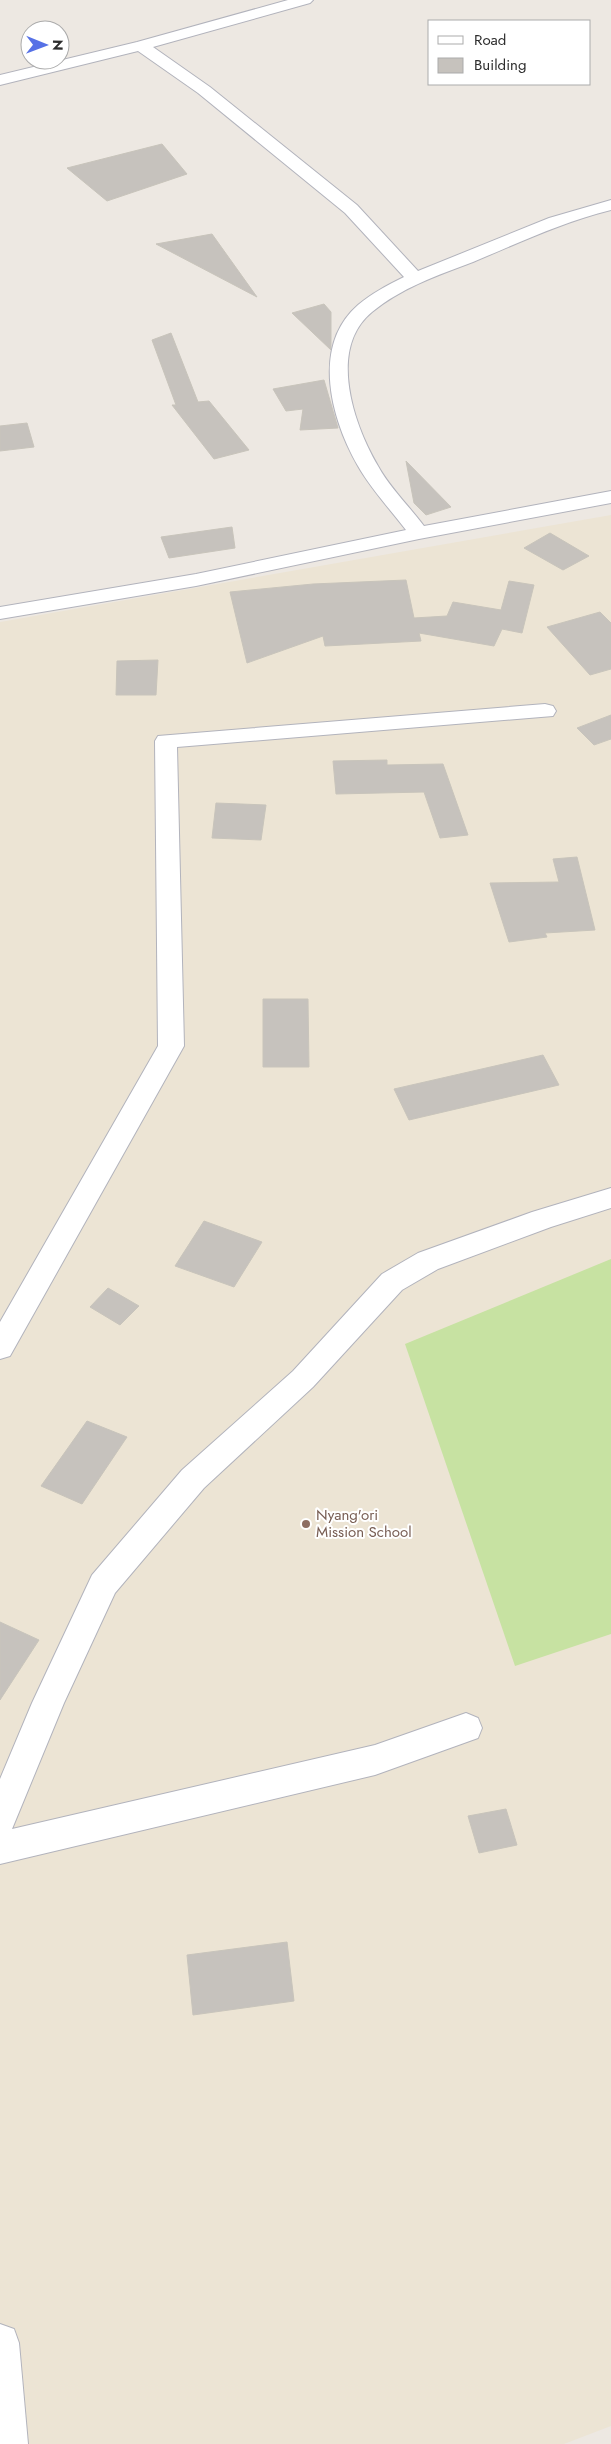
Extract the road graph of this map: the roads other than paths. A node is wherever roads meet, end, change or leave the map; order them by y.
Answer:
1 (305, 0) edge
2 (141, 46) junction
3 (0, 80) edge
4 (611, 205) edge
5 (416, 280) junction
6 (611, 498) edge
7 (419, 533) junction
8 (0, 613) edge
9 (545, 711) dead end
10 (611, 1198) edge
11 (0, 1348) edge
12 (466, 1728) dead end
13 (0, 1819) edge
14 (0, 1848) edge
15 (0, 2343) edge
16 (8, 2444) edge

1 - 2 street
2 - 3 street
2 - 5 street
4 - 5 street
5 - 7 street
6 - 7 street
7 - 8 street
9 - 11 street
10 - 13 street
12 - 14 street
15 - 16 street

